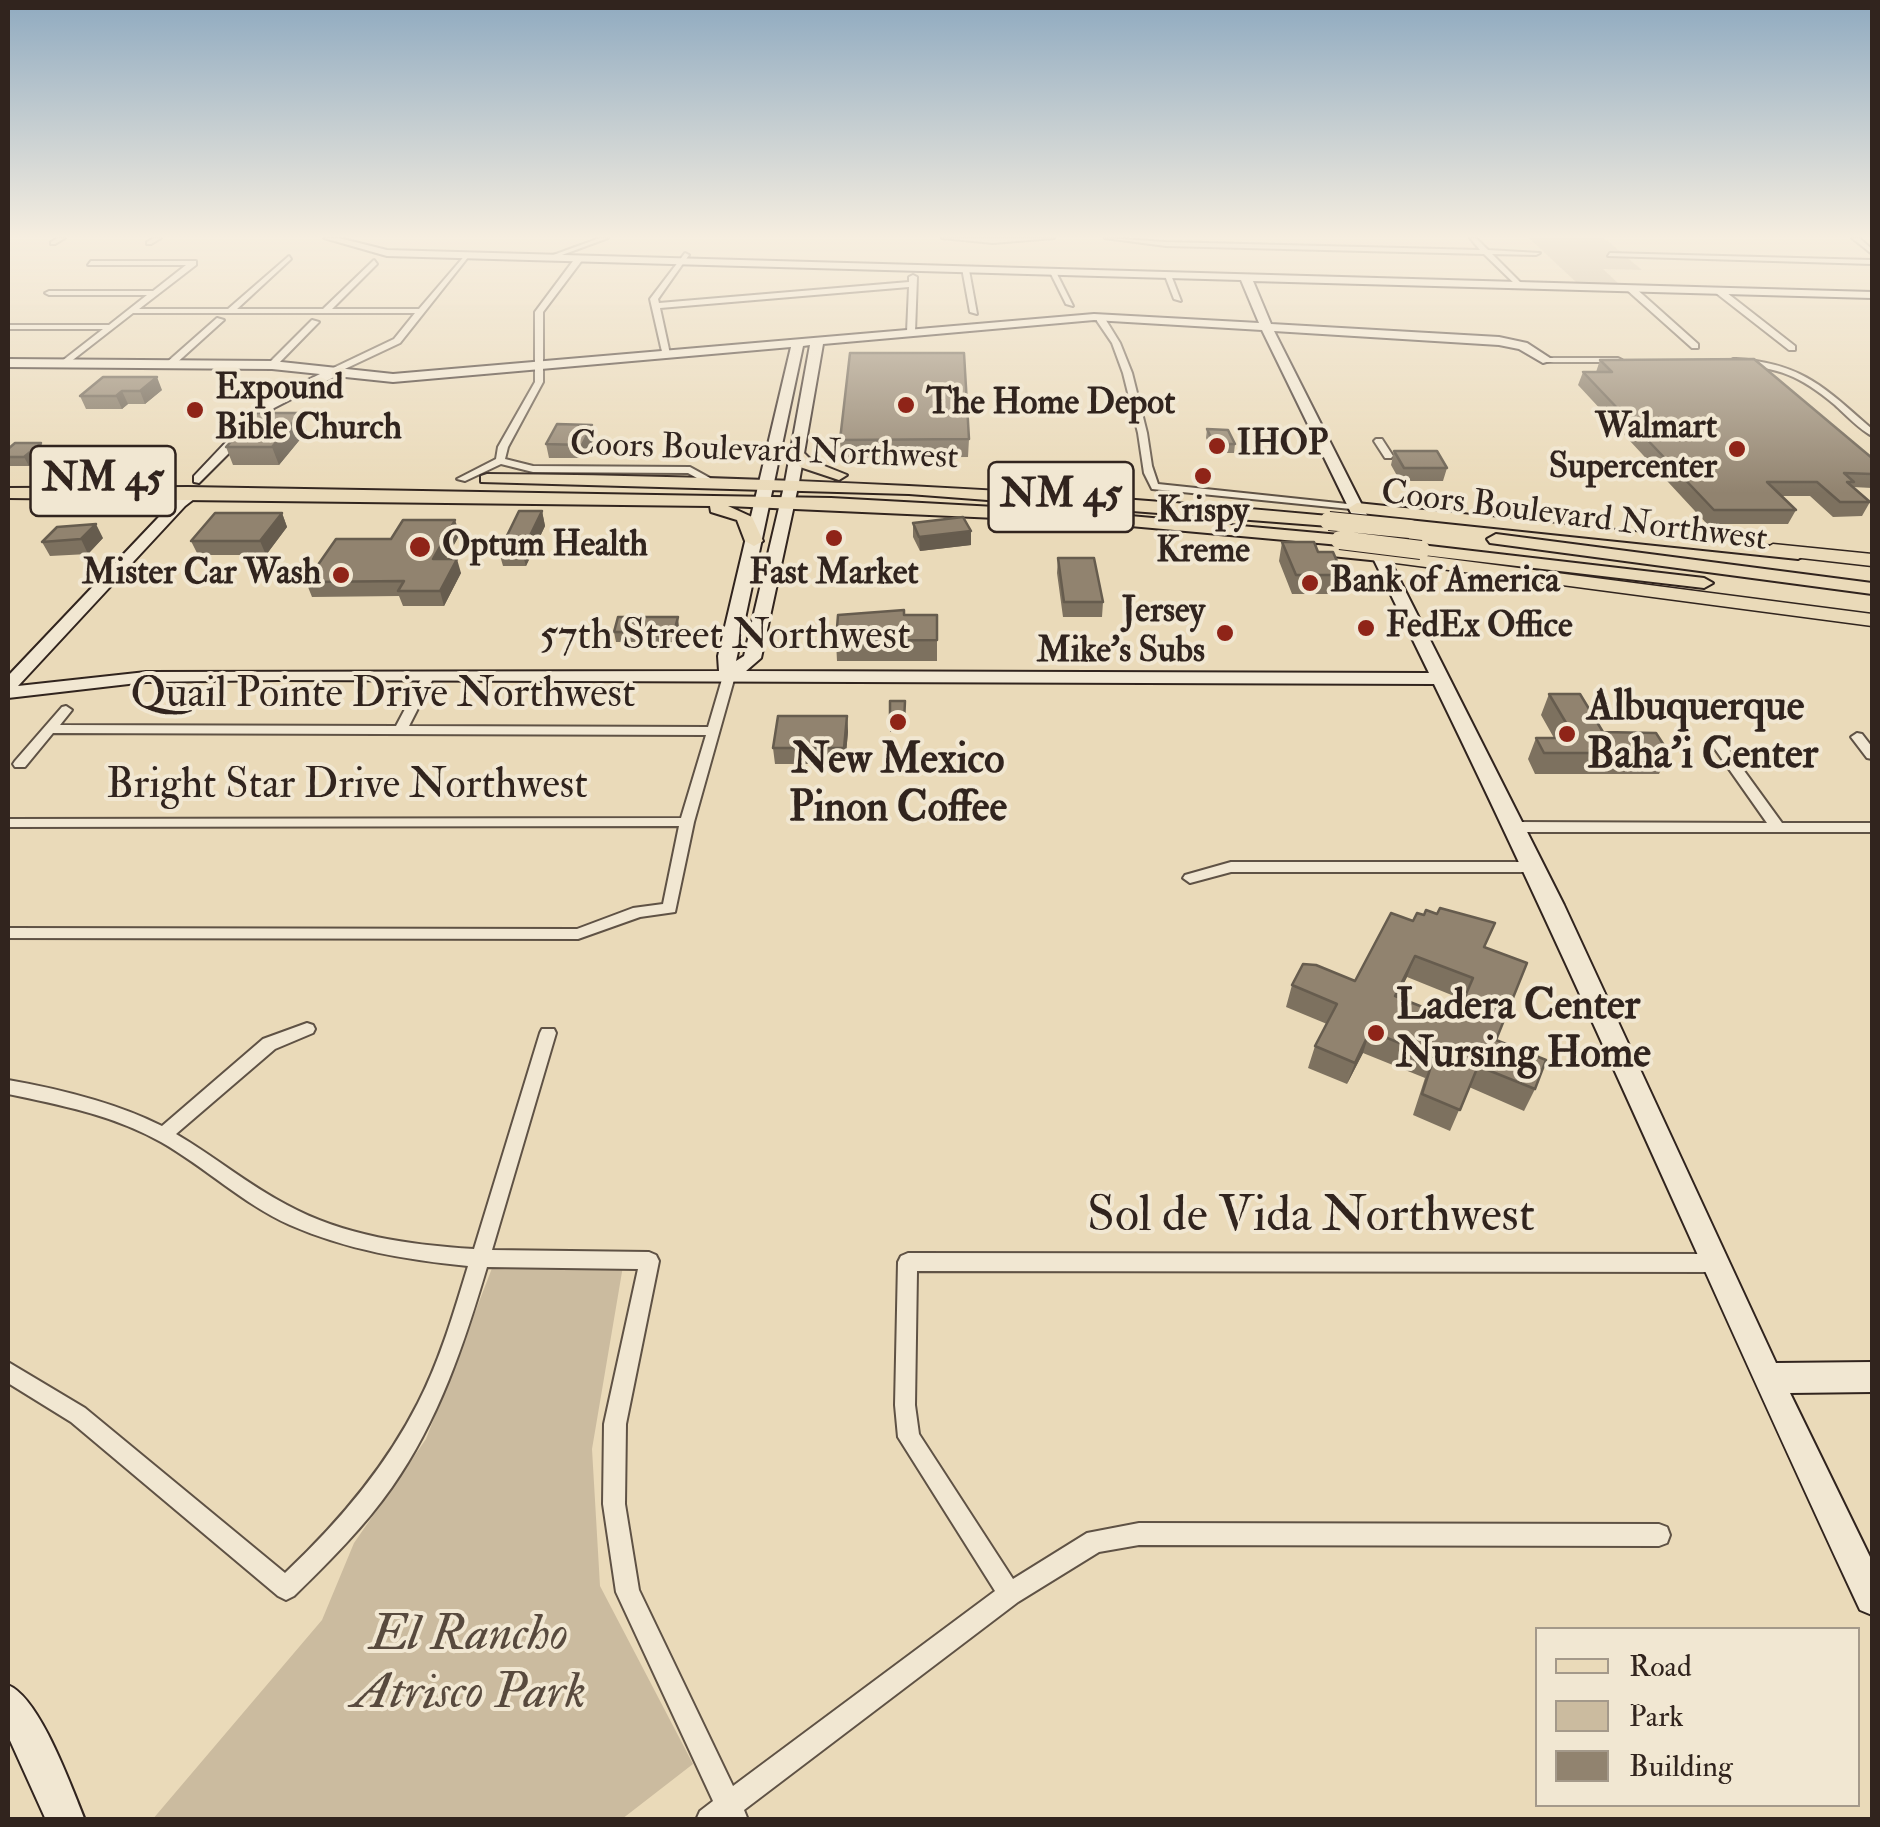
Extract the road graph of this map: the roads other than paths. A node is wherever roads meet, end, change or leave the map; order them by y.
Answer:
1 (116, 323) edge
2 (216, 323) edge
3 (314, 323) edge
4 (412, 323) edge
5 (539, 323) edge
6 (658, 323) edge
7 (911, 323) edge
8 (1021, 323) edge
9 (1102, 323) edge
10 (1194, 323) edge
11 (1264, 323) edge
12 (1670, 323) edge
13 (1760, 323) edge
14 (112, 326) junction
15 (8, 327) edge
16 (1266, 328) junction
17 (910, 332) junction
18 (798, 342) junction
19 (1695, 346) dead end
20 (816, 348) junction
21 (1792, 348) dead end
22 (666, 354) junction
23 (1547, 360) joint
24 (1623, 360) edge
25 (1718, 361) edge
26 (8, 363) edge
27 (65, 363) junction
28 (169, 365) junction
29 (272, 365) junction
30 (539, 366) junction
31 (332, 372) junction
32 (790, 379) junction
33 (809, 379) junction
34 (1872, 433) edge
35 (1379, 441) dead end
36 (798, 452) junction
37 (1388, 456) dead end
38 (500, 460) junction
39 (462, 480) junction
40 (707, 480) junction
41 (767, 481) junction
42 (8, 482) edge
43 (792, 482) junction
44 (198, 486) junction
45 (8, 492) edge
46 (992, 492) junction
47 (602, 500) junction
48 (763, 501) junction
49 (787, 502) junction
50 (831, 504) junction
51 (1356, 508) junction
52 (754, 541) junction
53 (1560, 546) junction
54 (1774, 550) joint
55 (1380, 556) junction
56 (1872, 562) edge
57 (1632, 574) junction
58 (1872, 576) edge
59 (1872, 590) edge
60 (1872, 605) edge
61 (1872, 617) edge
62 (729, 676) junction
63 (428, 677) junction
64 (1444, 679) junction
65 (8, 690) edge
66 (66, 710) dead end
67 (50, 729) junction
68 (401, 729) junction
69 (716, 731) junction
70 (1857, 737) dead end
71 (1716, 742) dead end
72 (1872, 755) edge
73 (20, 764) dead end
74 (687, 822) junction
75 (8, 823) edge
76 (1515, 827) junction
77 (1776, 827) junction
78 (1872, 828) edge
79 (1534, 867) junction
80 (1190, 878) dead end
81 (8, 933) edge
82 (308, 1029) dead end
83 (548, 1033) dead end
84 (8, 1087) edge
85 (164, 1134) junction
86 (481, 1256) junction
87 (1715, 1263) junction
88 (8, 1372) edge
89 (1872, 1377) edge
90 (1767, 1378) junction
91 (1659, 1535) dead end
92 (1010, 1594) junction
93 (1872, 1598) edge
94 (8, 1703) edge
95 (724, 1815) edge
96 (66, 1820) edge

1 - 14 street
2 - 28 street
3 - 29 street
4 - 31 street
5 - 30 street
6 - 22 street
7 - 17 street
8 - 17 street
9 - 51 street
10 - 16 street
11 - 16 street
12 - 19 street
13 - 21 street
14 - 15 street
14 - 27 street
16 - 23 street
16 - 51 street
17 - 20 street
18 - 20 street
18 - 22 street
18 - 32 street
20 - 33 street
22 - 30 street
23 - 24 street
25 - 34 street
26 - 27 street
27 - 28 street
28 - 29 street
29 - 31 street
30 - 31 street
30 - 38 street
31 - 44 street
32 - 33 street
32 - 41 street
33 - 36 street
35 - 37 street
36 - 43 street
36 - 46 main road
38 - 39 street
38 - 40 street
39 - 40 main road, Coors Boulevard Northwest / NM 45
39 - 44 main road, Coors Boulevard Northwest / NM 45
40 - 41 main road, Coors Boulevard Northwest / NM 45
41 - 43 main road, Coors Boulevard Northwest / NM 45
41 - 48 street
42 - 44 main road, Coors Boulevard Northwest / NM 45
43 - 46 main road, Coors Boulevard Northwest / NM 45
43 - 49 street
44 - 45 main road, Coors Boulevard Northwest / NM 45
44 - 47 main road, Coors Boulevard Northwest / NM 45
44 - 65 street
46 - 53 main road, Coors Boulevard Northwest / NM 45, bridge
47 - 48 main road, Coors Boulevard Northwest / NM 45
47 - 52 main road
48 - 49 main road, Coors Boulevard Northwest / NM 45
48 - 52 street
49 - 50 main road, Coors Boulevard Northwest / NM 45
49 - 62 street
50 - 55 main road
50 - 57 main road, Coors Boulevard Northwest / NM 45, bridge
51 - 54 main road
51 - 55 street
52 - 62 street
53 - 58 main road
53 - 59 main road, Coors Boulevard Northwest / NM 45
54 - 56 highway
55 - 61 highway
55 - 64 street
57 - 60 main road, Coors Boulevard Northwest / NM 45
57 - 61 highway
62 - 63 street, 57th Street Northwest
62 - 64 street, 57th Street Northwest
62 - 69 street
63 - 65 street, 57th Street Northwest
63 - 68 street
64 - 76 street
66 - 67 street
67 - 68 street, Quail Pointe Drive Northwest
67 - 73 street
68 - 69 street, Quail Pointe Drive Northwest
69 - 74 street
70 - 72 street
71 - 77 street
74 - 75 street, Bright Star Drive Northwest
74 - 81 street
76 - 77 street
76 - 79 street
77 - 78 street
79 - 80 street
79 - 87 street
82 - 85 street
83 - 86 street
84 - 85 street
85 - 86 street
86 - 88 street
86 - 95 street
87 - 90 street
87 - 92 street, Sol de Vida Northwest
89 - 90 street
90 - 93 street
91 - 92 street
92 - 95 street
94 - 96 street

